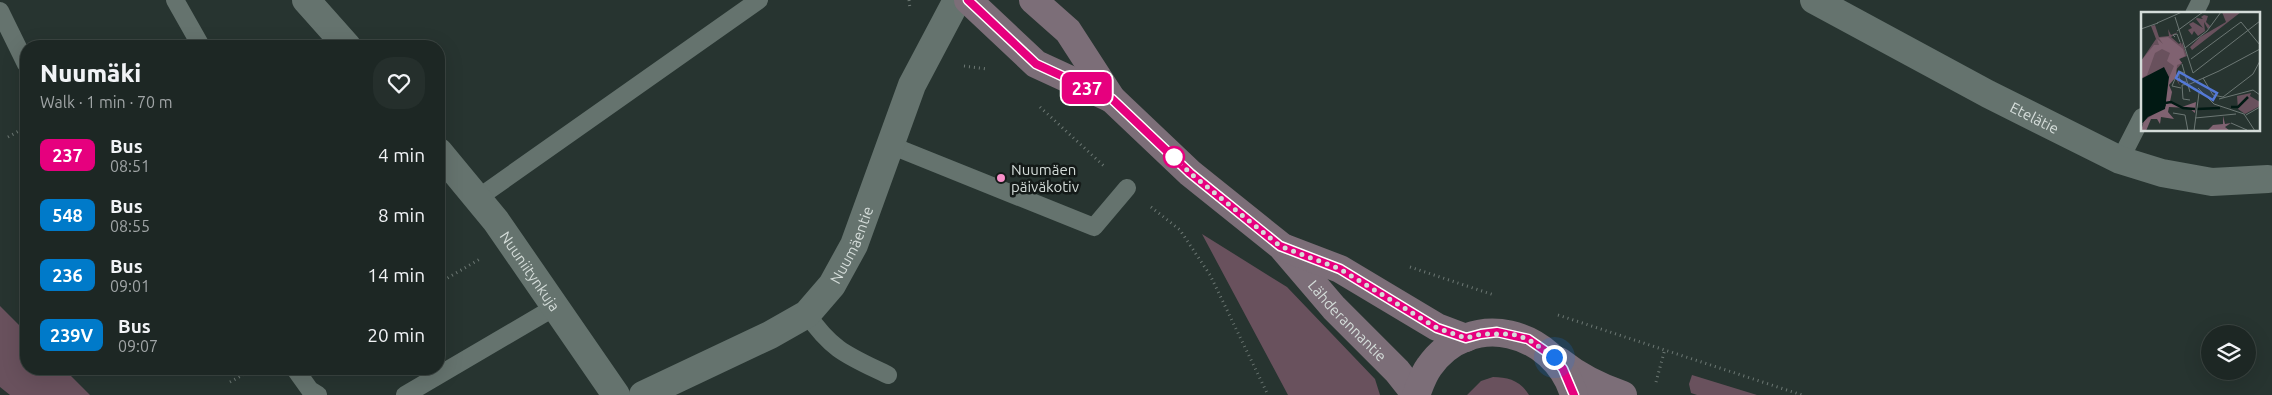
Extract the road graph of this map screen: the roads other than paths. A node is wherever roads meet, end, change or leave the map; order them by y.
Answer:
1 (175, 0) edge
2 (306, 0) edge
3 (759, 0) edge
4 (957, 0) edge
5 (968, 0) edge
6 (1033, 0) edge
7 (1814, 0) edge
8 (2201, 0) edge
9 (0, 11) edge
10 (2195, 12) edge
11 (198, 40) edge
12 (342, 40) edge
13 (20, 52) edge
14 (1112, 99) junction
15 (2141, 119) edge
16 (890, 145) junction
17 (445, 159) edge
18 (2120, 160) junction
19 (2270, 179) edge
20 (1127, 188) dead end
21 (478, 198) junction
22 (1280, 246) junction
23 (555, 307) junction
24 (806, 314) junction
25 (1466, 338) junction
26 (1554, 357) junction
27 (445, 372) edge
28 (299, 375) edge
29 (440, 375) edge
30 (888, 375) dead end
31 (318, 395) edge
32 (406, 395) edge
33 (616, 395) edge
34 (643, 395) edge
35 (1416, 395) edge
36 (1574, 395) edge
37 (1623, 395) edge

1 - 11 lane
2 - 12 street
3 - 21 lane
4 - 16 street, Nuumäentie
5 - 14 main road, Lähderannantie
6 - 14 main road, Lähderannantie
7 - 18 street, Etelätie
8 - 10 lane
9 - 13 lane
14 - 22 main road, Lähderannantie
15 - 18 lane
16 - 20 lane
16 - 24 street, Nuumäentie
17 - 21 street, Nuuniitynkuja
18 - 19 street, Etelätie
21 - 23 street, Nuuniitynkuja
22 - 25 main road, Lähderannantie
22 - 35 main road, Lähderannantie
23 - 27 lane
23 - 33 street, Nuuniitynkuja
24 - 30 lane
24 - 34 street, Nuumäentie
25 - 26 main road
25 - 35 main road
26 - 36 main road
26 - 37 main road
28 - 31 lane
29 - 32 lane

